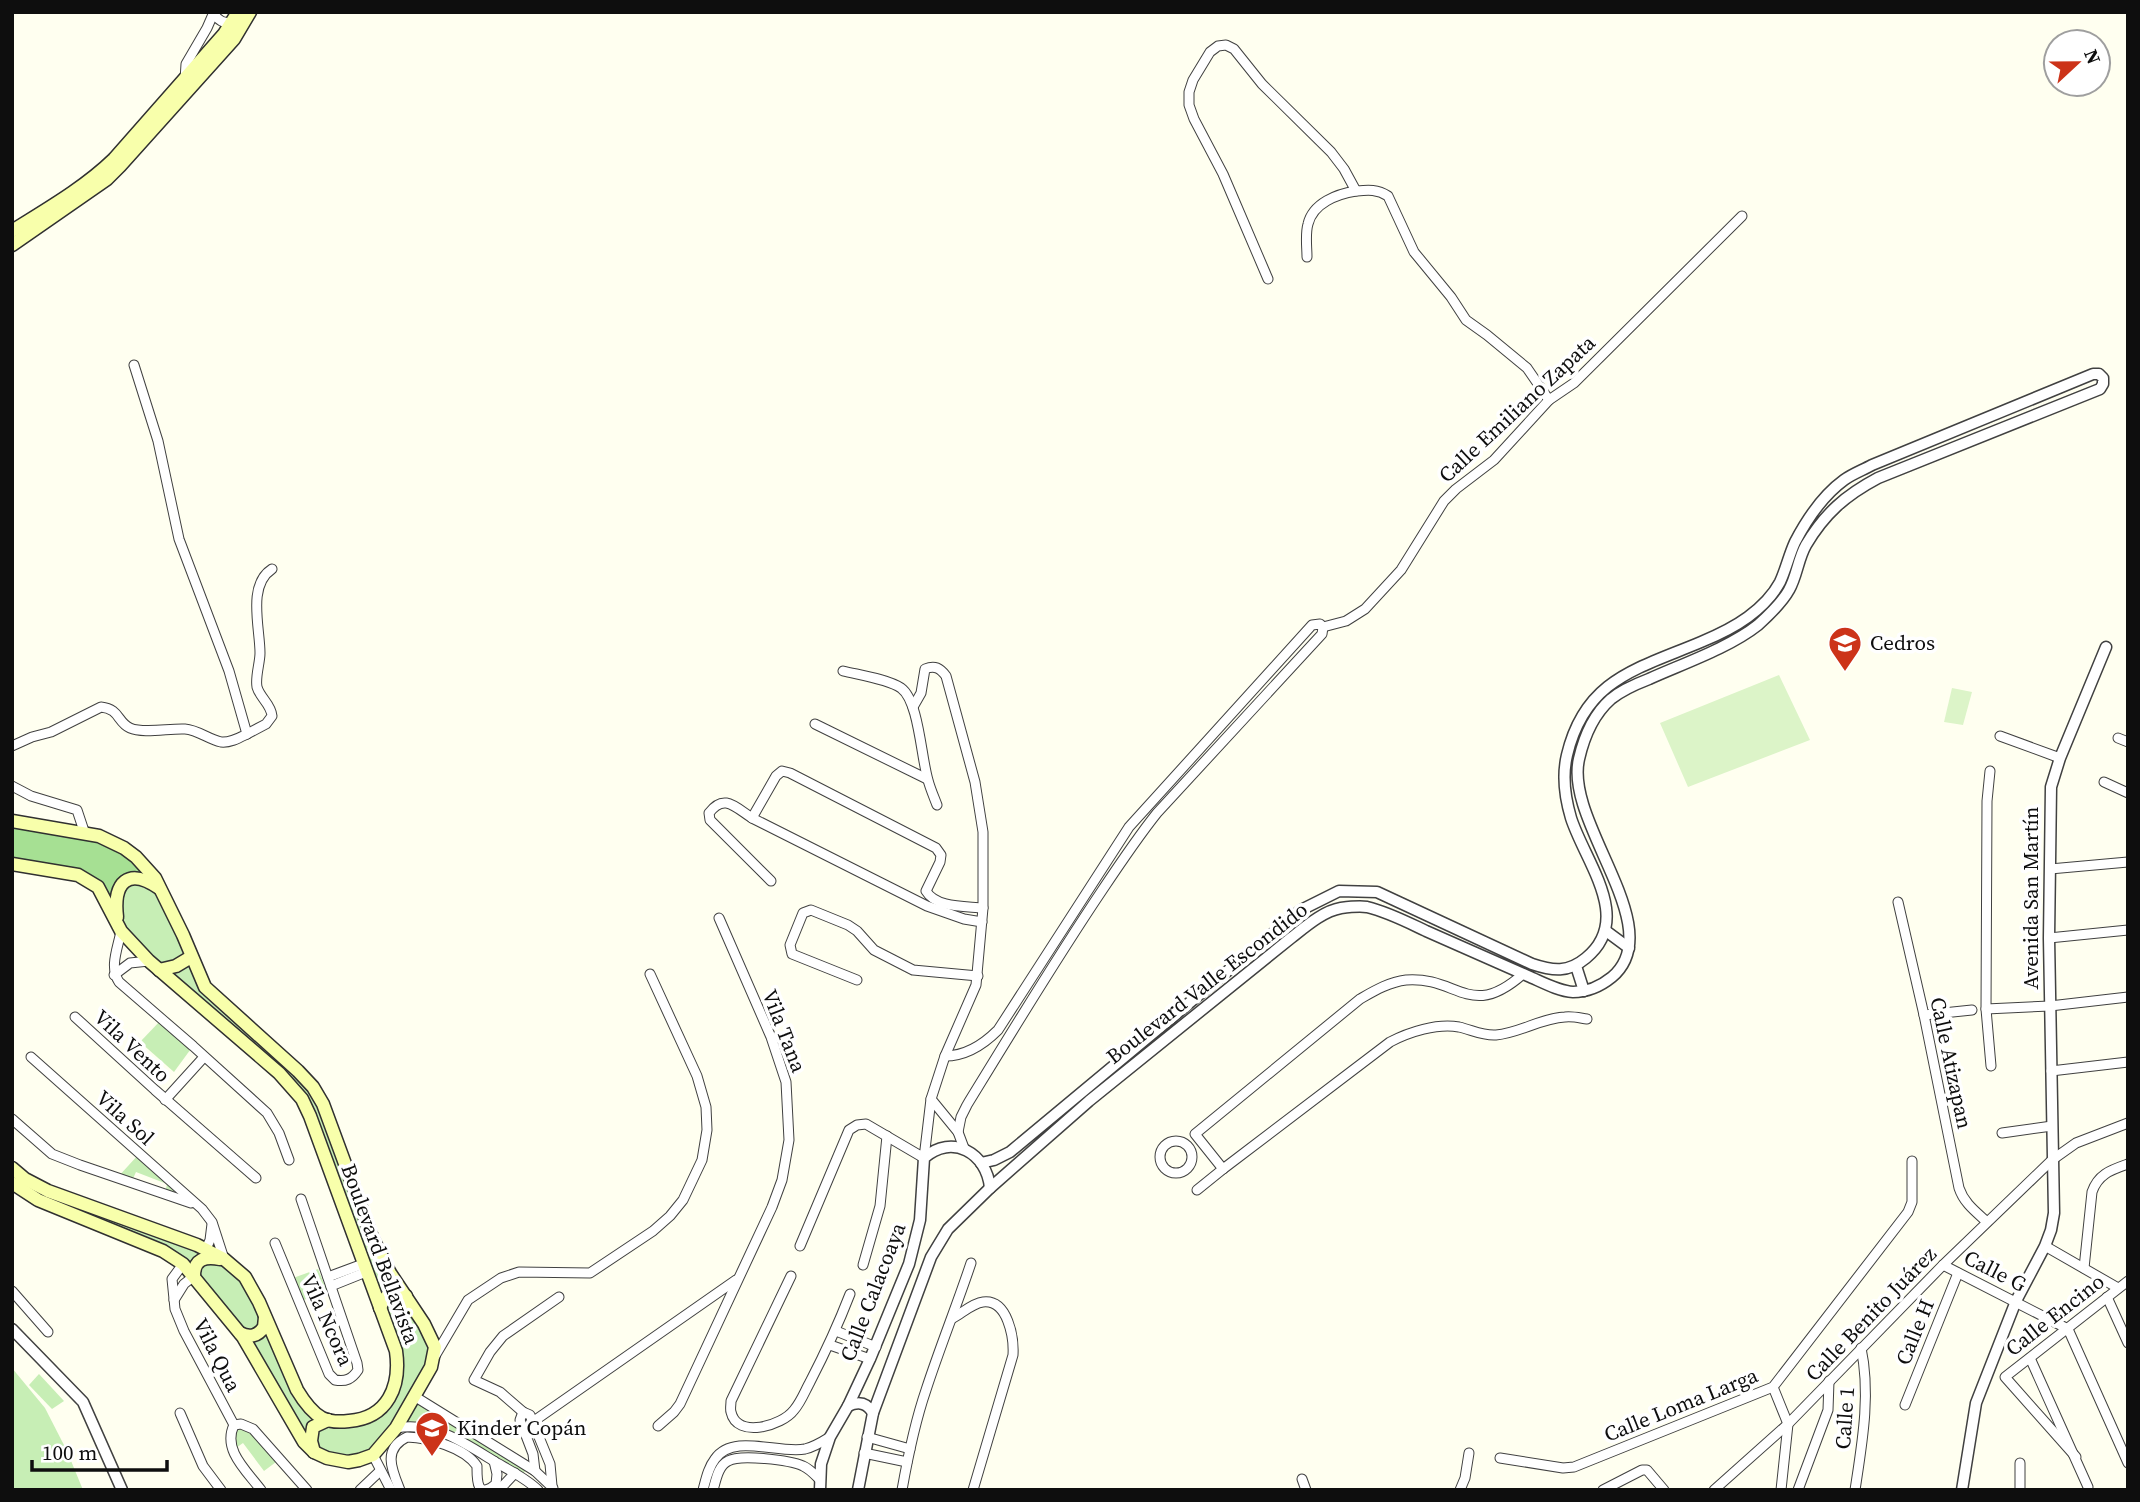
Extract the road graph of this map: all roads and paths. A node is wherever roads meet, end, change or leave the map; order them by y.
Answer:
1 (250, 12) edge
2 (214, 13) edge
3 (235, 17) edge
4 (185, 80) junction
5 (1356, 191) junction
6 (1742, 216) dead end
7 (12, 231) edge
8 (12, 246) edge
9 (1307, 257) dead end
10 (1268, 279) dead end
11 (135, 365) dead end
12 (1549, 400) junction
13 (272, 569) dead end
14 (1322, 627) junction
15 (2106, 648) dead end
16 (843, 671) dead end
17 (913, 707) junction
18 (815, 724) dead end
19 (247, 734) junction
20 (2000, 736) dead end
21 (2118, 738) dead end
22 (2128, 742) edge
23 (12, 746) edge
24 (2060, 758) junction
25 (1990, 771) dead end
26 (928, 779) junction
27 (2104, 782) dead end
28 (12, 786) edge
29 (2128, 793) edge
30 (937, 805) dead end
31 (752, 818) junction
32 (12, 821) edge
33 (86, 834) junction
34 (2128, 862) edge
35 (12, 864) edge
36 (2050, 869) junction
37 (771, 881) dead end
38 (159, 888) junction
39 (926, 891) junction
40 (1898, 902) dead end
41 (920, 903) junction
42 (983, 908) junction
43 (719, 918) dead end
44 (982, 922) junction
45 (120, 929) junction
46 (2128, 930) edge
47 (1606, 931) junction
48 (2049, 938) junction
49 (1629, 948) junction
50 (191, 957) junction
51 (154, 965) junction
52 (1576, 966) junction
53 (650, 974) dead end
54 (1523, 974) junction
55 (114, 975) junction
56 (978, 976) junction
57 (857, 980) dead end
58 (1584, 991) junction
59 (2128, 997) edge
60 (1016, 999) junction
61 (1027, 1006) junction
62 (2050, 1006) junction
63 (1986, 1009) junction
64 (1972, 1010) dead end
65 (1924, 1015) junction
66 (75, 1017) dead end
67 (1587, 1019) dead end
68 (204, 1056) junction
69 (945, 1056) junction
70 (31, 1057) dead end
71 (2128, 1062) edge
72 (1991, 1066) dead end
73 (2051, 1071) junction
74 (931, 1099) junction
75 (165, 1100) junction
76 (12, 1119) edge
77 (2128, 1123) edge
78 (2052, 1126) junction
79 (958, 1132) junction
80 (2002, 1133) dead end
81 (1195, 1134) junction
82 (887, 1136) junction
83 (1184, 1143) dead end
84 (964, 1149) junction
85 (924, 1158) junction
86 (289, 1160) dead end
87 (2052, 1160) junction
88 (1912, 1161) dead end
89 (981, 1163) junction
90 (2128, 1164) edge
91 (12, 1168) edge
92 (1223, 1169) junction
93 (256, 1178) dead end
94 (12, 1183) edge
95 (990, 1188) junction
96 (1197, 1190) dead end
97 (302, 1199) dead end
98 (195, 1205) junction
99 (212, 1222) junction
100 (1987, 1222) junction
101 (918, 1235) junction
102 (939, 1242) junction
103 (275, 1243) dead end
104 (800, 1246) dead end
105 (2045, 1246) junction
106 (206, 1249) junction
107 (224, 1259) junction
108 (971, 1262) dead end
109 (183, 1264) junction
110 (863, 1265) dead end
111 (1943, 1265) junction
112 (364, 1268) junction
113 (2084, 1268) junction
114 (1958, 1273) junction
115 (194, 1276) junction
116 (791, 1276) dead end
117 (737, 1279) junction
118 (2128, 1281) edge
119 (330, 1282) junction
120 (2118, 1288) junction
121 (12, 1291) edge
122 (850, 1294) dead end
123 (406, 1296) junction
124 (559, 1297) dead end
125 (2107, 1297) junction
126 (174, 1300) junction
127 (2017, 1301) junction
128 (380, 1308) junction
129 (264, 1314) junction
130 (953, 1318) junction
131 (12, 1329) edge
132 (2068, 1329) junction
133 (836, 1331) junction
134 (48, 1332) dead end
135 (240, 1333) junction
136 (2128, 1343) edge
137 (830, 1345) junction
138 (876, 1346) junction
139 (1861, 1348) junction
140 (434, 1358) junction
141 (2030, 1358) junction
142 (870, 1359) junction
143 (1829, 1381) junction
144 (1773, 1387) junction
145 (414, 1396) junction
146 (1905, 1405) dead end
147 (848, 1406) junction
148 (523, 1412) junction
149 (180, 1413) dead end
150 (873, 1413) junction
151 (328, 1420) junction
152 (534, 1421) junction
153 (1788, 1424) junction
154 (234, 1425) junction
155 (658, 1426) dead end
156 (396, 1428) junction
157 (830, 1437) junction
158 (867, 1437) junction
159 (779, 1449) junction
160 (910, 1449) junction
161 (314, 1452) junction
162 (864, 1453) junction
163 (1469, 1453) dead end
164 (373, 1455) junction
165 (2076, 1457) junction
166 (1500, 1458) dead end
167 (494, 1461) junction
168 (776, 1461) junction
169 (907, 1462) junction
170 (2020, 1463) dead end
171 (2128, 1463) edge
172 (532, 1469) junction
173 (380, 1471) junction
174 (518, 1475) junction
175 (1302, 1479) dead end
176 (820, 1485) edge
177 (533, 1488) edge
178 (552, 1488) edge
179 (2088, 1488) dead end
180 (122, 1490) edge
181 (220, 1490) edge
182 (261, 1490) edge
183 (307, 1490) edge
184 (360, 1490) edge
185 (391, 1490) edge
186 (400, 1490) edge
187 (499, 1490) edge
188 (703, 1490) edge
189 (713, 1490) edge
190 (858, 1490) edge
191 (902, 1490) edge
192 (973, 1490) edge
193 (1306, 1490) edge
194 (1460, 1490) edge
195 (1603, 1490) edge
196 (1664, 1490) edge
197 (1713, 1490) edge
198 (1781, 1490) edge
199 (1798, 1490) edge
200 (1854, 1490) edge
201 (1962, 1490) edge
202 (2020, 1490) edge

1 - 8 main road
2 - 3 street
2 - 4 street
3 - 4 main road
4 - 7 main road
5 - 9 street
5 - 10 street
5 - 12 street
6 - 12 street, Calle Emiliano Zapata
11 - 19 street
12 - 14 street, Calle Emiliano Zapata
13 - 19 street
14 - 60 street, Calle Emiliano Zapata
14 - 61 street
15 - 24 street, Avenida San Martín
16 - 17 street
17 - 26 street
17 - 42 street, Calle Calacoaya
18 - 26 street
19 - 23 street
20 - 24 street
21 - 22 street
24 - 36 street, Avenida San Martín
25 - 63 street
26 - 30 street
27 - 29 street
28 - 33 street
31 - 37 street
31 - 39 street
31 - 41 street
32 - 33 main road, Boulevard Bellavista
33 - 38 main road, Boulevard Bellavista
34 - 36 street
35 - 45 main road, Boulevard Bellavista
36 - 48 street, Avenida San Martín
38 - 45 main road
38 - 50 main road, Boulevard Bellavista
39 - 41 street
39 - 42 street
40 - 65 street, Calle Atizapan
41 - 44 street
42 - 44 street, Calle Calacoaya
43 - 117 street, Vila Tana
44 - 56 street, Calle Calacoaya
45 - 51 main road, Boulevard Bellavista
45 - 55 street, Vila Vento
46 - 48 street
47 - 49 street
47 - 49 street
47 - 52 street
48 - 62 street, Avenida San Martín
49 - 58 street
50 - 51 main road
50 - 123 main road, Boulevard Bellavista
51 - 55 street, Vila Vento
51 - 112 main road, Boulevard Bellavista
52 - 58 street
52 - 89 street, Boulevard Valle Escondido
53 - 140 street
54 - 58 street, Boulevard Valle Escondido
54 - 81 street
54 - 95 street, Boulevard Valle Escondido
55 - 68 street, Vila Vento
56 - 57 street
56 - 69 street, Calle Calacoaya
59 - 62 street
60 - 61 street
60 - 69 street
61 - 79 street
62 - 63 street
62 - 73 street, Avenida San Martín
63 - 72 street
64 - 65 street
65 - 100 street, Calle Atizapan
66 - 75 street, Vila Vento
67 - 92 street
68 - 75 street, Vila Vento
68 - 86 street, Vila Vento
69 - 74 street, Calle Calacoaya
70 - 98 street, Vila Sol
71 - 73 street
73 - 78 street, Avenida San Martín
74 - 79 street
74 - 85 street, Calle Calacoaya
75 - 93 street, Vila Vento
76 - 98 street, Vila Sol
77 - 87 street, Calle Benito Juárez
78 - 80 street
78 - 87 street, Avenida San Martín
79 - 84 street
81 - 83 street
81 - 92 street
82 - 85 street
82 - 104 street
82 - 110 street
84 - 85 street
84 - 89 street
85 - 101 street, Calle Calacoaya
87 - 100 street, Calle Benito Juárez
87 - 105 street, Avenida San Martín
88 - 144 street, Calle Loma Larga
89 - 95 street
90 - 113 street
91 - 106 main road
92 - 96 street
94 - 109 main road
95 - 102 street, Boulevard Valle Escondido
97 - 119 street, Vila Ncora
98 - 99 street, Vila Sol
99 - 106 street
99 - 107 street, Vila Sol
100 - 111 street, Calle Benito Juárez
101 - 102 street
101 - 138 street, Calle Calacoaya
102 - 150 street, Boulevard Valle Escondido
103 - 119 street, Vila Ncora
105 - 113 street
105 - 127 street, Avenida San Martín
106 - 107 main road
107 - 115 main road
107 - 129 main road
108 - 130 street
109 - 115 main road
109 - 126 street
111 - 114 street, Calle G
111 - 139 street, Calle Benito Juárez
112 - 119 street, Vila Ncora
112 - 128 main road, Boulevard Bellavista
113 - 120 street
114 - 127 street, Calle G
114 - 146 street, Calle H
115 - 126 street
115 - 135 main road
116 - 137 street
117 - 152 street, Vila Tana
117 - 155 street, Vila Tana
118 - 120 street, Calle Encino
120 - 125 street, Calle Encino
121 - 134 street
122 - 133 street
123 - 128 main road
123 - 140 main road, Boulevard Bellavista
124 - 148 street
125 - 132 street, Calle Encino
125 - 136 street
126 - 154 street, Vila Qua
127 - 132 street, Calle G
127 - 201 street, Avenida San Martín
128 - 151 main road, Boulevard Bellavista
129 - 135 main road
129 - 151 main road
130 - 160 street
130 - 192 street
131 - 180 street
132 - 141 street, Calle Encino
132 - 171 street
133 - 137 street
133 - 138 street
135 - 161 main road
137 - 142 street
138 - 142 street, Calle Calacoaya
139 - 143 street, Calle Benito Juárez
139 - 200 street, Calle 1
140 - 145 main road, Boulevard Bellavista
141 - 165 street
141 - 165 street, Calle Encino
142 - 147 street, Calle Calacoaya
143 - 153 street, Calle Benito Juárez
143 - 199 street
144 - 153 street
144 - 166 street, Calle Loma Larga
145 - 156 main road, Boulevard Bellavista
145 - 172 street
147 - 150 street
147 - 157 street, Calle Calacoaya
148 - 152 street
148 - 172 street
149 - 181 street
150 - 158 street, Boulevard Valle Escondido
151 - 161 main road
152 - 178 street
153 - 197 street, Calle Benito Juárez
153 - 198 street
154 - 182 street, Vila Qua
154 - 183 street, Vila Qua
156 - 164 main road, Boulevard Bellavista
156 - 167 street
157 - 159 street
157 - 176 street, Calle Calacoaya
158 - 160 street
158 - 162 street, Boulevard Valle Escondido
159 - 168 street
159 - 188 street
160 - 169 street
161 - 164 main road
162 - 169 street
162 - 190 street, Boulevard Valle Escondido
163 - 194 street
164 - 173 street
165 - 179 street
167 - 174 street
167 - 186 street
168 - 176 street
168 - 189 street
169 - 191 street
170 - 202 street
172 - 174 street
172 - 178 street
173 - 184 street
173 - 185 street
174 - 177 street
174 - 187 street
175 - 193 street
195 - 196 street

